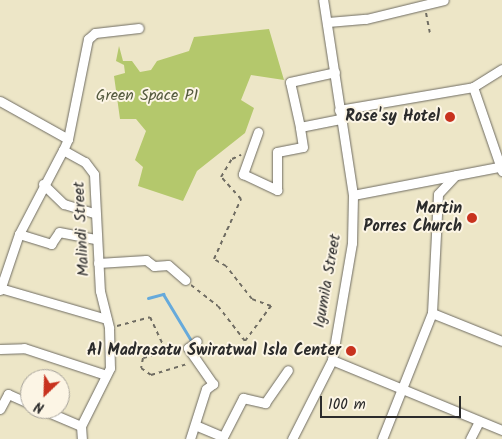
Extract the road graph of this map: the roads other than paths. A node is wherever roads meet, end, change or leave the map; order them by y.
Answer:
1 (323, 0) edge
2 (444, 0) edge
3 (328, 22) junction
4 (139, 28) dead end
5 (502, 69) edge
6 (335, 72) junction
7 (473, 87) junction
8 (0, 101) edge
9 (340, 115) junction
10 (300, 126) junction
11 (258, 132) dead end
12 (68, 139) junction
13 (63, 150) junction
14 (500, 169) edge
15 (456, 175) junction
16 (43, 184) junction
17 (353, 194) junction
18 (94, 214) junction
19 (19, 234) junction
20 (96, 239) junction
21 (98, 263) junction
22 (185, 280) road end
23 (0, 289) edge
24 (432, 313) junction
25 (108, 323) junction
26 (196, 341) dead end
27 (502, 341) edge
28 (0, 349) edge
29 (332, 360) junction
30 (288, 370) dead end
31 (106, 375) junction
32 (401, 389) junction
33 (20, 399) edge
34 (0, 409) edge
35 (64, 419) edge
36 (479, 422) junction
37 (195, 425) junction
38 (81, 426) junction
39 (502, 430) edge
40 (82, 439) edge
41 (190, 439) edge
42 (292, 439) edge
43 (382, 439) edge
44 (470, 439) edge

1 - 3 street, Igumila Street
2 - 3 street
3 - 6 street, Igumila Street
4 - 12 street
5 - 7 street
6 - 9 street, Igumila Street
6 - 10 street
7 - 9 street
7 - 14 street
8 - 12 street
9 - 10 street
9 - 17 street, Igumila Street
10 - 11 street
12 - 13 street
13 - 16 street
13 - 18 street, Malindi Street
14 - 15 street
15 - 17 street
15 - 24 street
16 - 18 street
16 - 19 street
17 - 29 street, Igumila Street
18 - 20 street, Malindi Street
19 - 20 street
19 - 23 street
20 - 21 street, Malindi Street
21 - 22 street
21 - 25 street, Malindi Street
23 - 25 street
24 - 27 street
24 - 32 street
25 - 31 street, Malindi Street
26 - 37 street
28 - 31 street
29 - 32 street
29 - 42 street, Igumila Street
30 - 37 street
31 - 38 street
32 - 36 street
32 - 43 street
33 - 34 street
35 - 38 street
36 - 39 street
36 - 44 street
37 - 41 street
38 - 40 street

